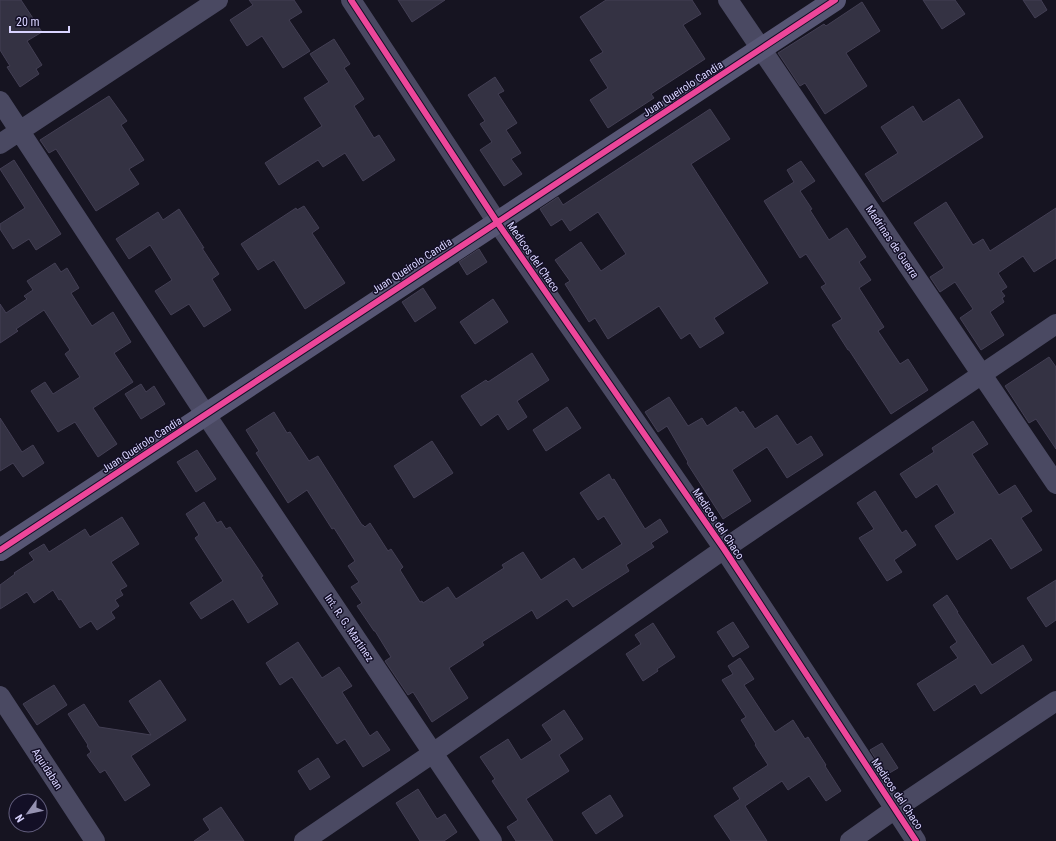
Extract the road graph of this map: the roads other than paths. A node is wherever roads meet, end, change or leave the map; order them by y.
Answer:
1 (218, 0) edge
2 (351, 0) edge
3 (728, 0) edge
4 (835, 0) edge
5 (762, 49) junction
6 (0, 101) edge
7 (19, 131) junction
8 (0, 144) edge
9 (497, 222) junction
10 (1056, 324) edge
11 (982, 374) junction
12 (206, 415) junction
13 (1056, 484) edge
14 (724, 549) junction
15 (0, 550) edge
16 (0, 696) edge
17 (1056, 701) edge
18 (433, 753) junction
19 (895, 809) junction
20 (95, 841) edge
21 (304, 841) edge
22 (492, 841) edge
23 (850, 841) edge
24 (916, 841) edge

1 - 7 street
2 - 9 street, Medicos del Chaco
3 - 5 street, Madrinas de Guerra
4 - 5 street, Juan Queirolo Candia
5 - 9 street, Juan Queirolo Candia
5 - 11 street, Madrinas de Guerra
6 - 7 street, Int. R. G. Martinez
7 - 8 street
7 - 12 street, Int. R. G. Martinez
9 - 12 street, Juan Queirolo Candia
9 - 14 street, Medicos del Chaco
10 - 11 street
11 - 13 street, Madrinas de Guerra
11 - 14 street
12 - 15 street, Juan Queirolo Candia
12 - 18 street, Int. R. G. Martinez
14 - 18 street
14 - 19 street, Medicos del Chaco
16 - 20 street, Aquidaban
17 - 19 street
18 - 21 street
18 - 22 street, Int. R. G. Martinez
19 - 23 street
19 - 24 street, Medicos del Chaco

